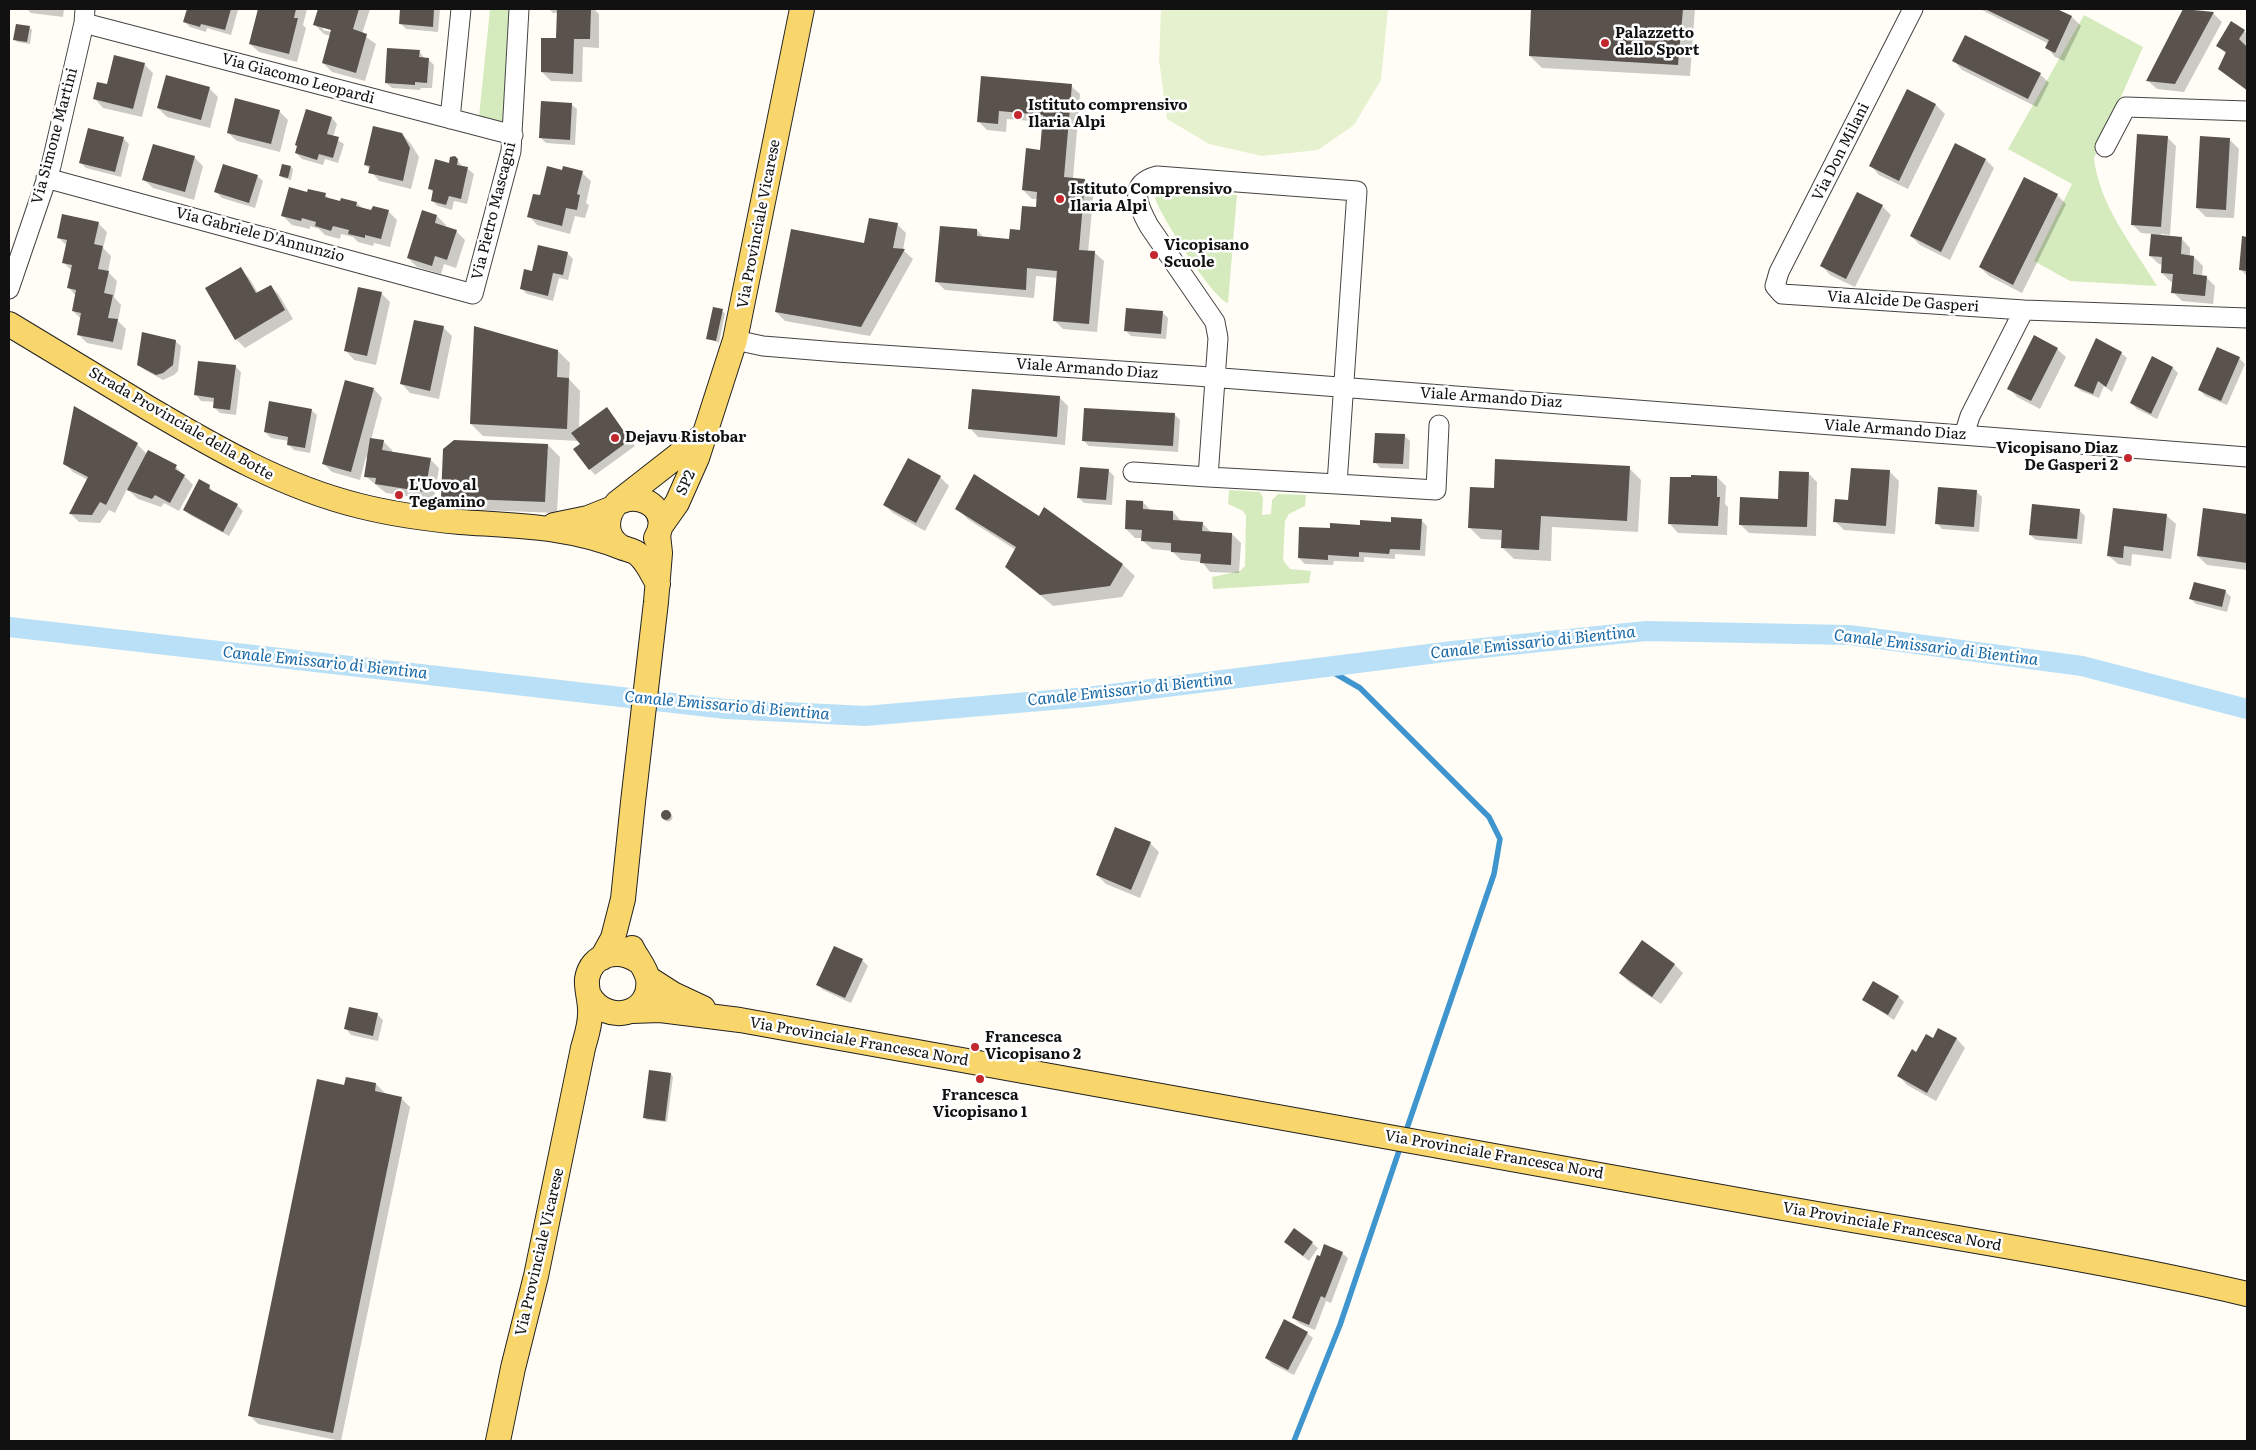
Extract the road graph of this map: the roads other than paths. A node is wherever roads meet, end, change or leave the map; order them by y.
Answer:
1 (462, 9) edge
2 (519, 9) edge
3 (802, 9) edge
4 (1913, 9) edge
5 (84, 16) edge
6 (2247, 112) edge
7 (450, 119) junction
8 (513, 135) junction
9 (2105, 147) dead end
10 (46, 178) junction
11 (9, 289) edge
12 (473, 294) joint
13 (1782, 294) joint
14 (2024, 310) junction
15 (2247, 318) edge
16 (9, 324) edge
17 (735, 340) junction
18 (1215, 377) junction
19 (1344, 387) junction
20 (1439, 425) dead end
21 (704, 435) junction
22 (1964, 435) junction
23 (2247, 457) edge
24 (1133, 472) dead end
25 (1208, 477) junction
26 (1337, 484) junction
27 (617, 504) junction
28 (540, 527) junction
29 (659, 530) junction
30 (627, 549) junction
31 (657, 593) junction
32 (624, 899) junction
33 (602, 958) junction
34 (643, 969) junction
35 (589, 995) junction
36 (625, 1012) junction
37 (740, 1020) junction
38 (581, 1062) junction
39 (2247, 1294) edge
40 (498, 1441) edge

1 - 7 street
2 - 8 street, Via Pietro Mascagni
3 - 17 main road, Via Provinciale Vicarese
4 - 13 street, Via Don Milani
5 - 7 street, Via Giacomo Leopardi
5 - 10 street, Via Simone Martini
6 - 9 street
7 - 8 street, Via Giacomo Leopardi
8 - 12 street, Via Pietro Mascagni
10 - 11 street, Via Simone Martini
10 - 12 street, Via Gabriele D'Annunzio
13 - 14 street, Via Alcide De Gasperi
14 - 15 street, Via Alcide De Gasperi
14 - 22 street
16 - 28 main road, Strada Provinciale della Botte
17 - 18 street, Viale Armando Diaz
17 - 21 main road, Via Provinciale Vicarese
18 - 19 street, Viale Armando Diaz
18 - 19 street
18 - 25 street
19 - 22 street, Viale Armando Diaz
19 - 26 street
20 - 26 street
21 - 27 main road, SP2
21 - 29 main road, SP2
22 - 23 street, Viale Armando Diaz
24 - 25 street
25 - 26 street
27 - 28 main road, Strada Provinciale della Botte
27 - 29 main road
27 - 30 main road
28 - 30 main road, Strada Provinciale della Botte
29 - 30 main road
29 - 31 main road, Via Provinciale Vicarese
30 - 31 main road
31 - 32 main road, Via Provinciale Vicarese
32 - 33 main road, Via Provinciale Vicarese
32 - 34 main road, Via Provinciale Vicarese
33 - 34 main road
33 - 35 main road, Via Provinciale Vicarese
34 - 36 main road, Via Provinciale Vicarese
34 - 37 main road
35 - 36 main road
35 - 38 main road, Via Provinciale Vicarese
36 - 37 main road
36 - 38 main road, Via Provinciale Vicarese
37 - 39 main road, Via Provinciale Francesca Nord
38 - 40 main road, Via Provinciale Vicarese

